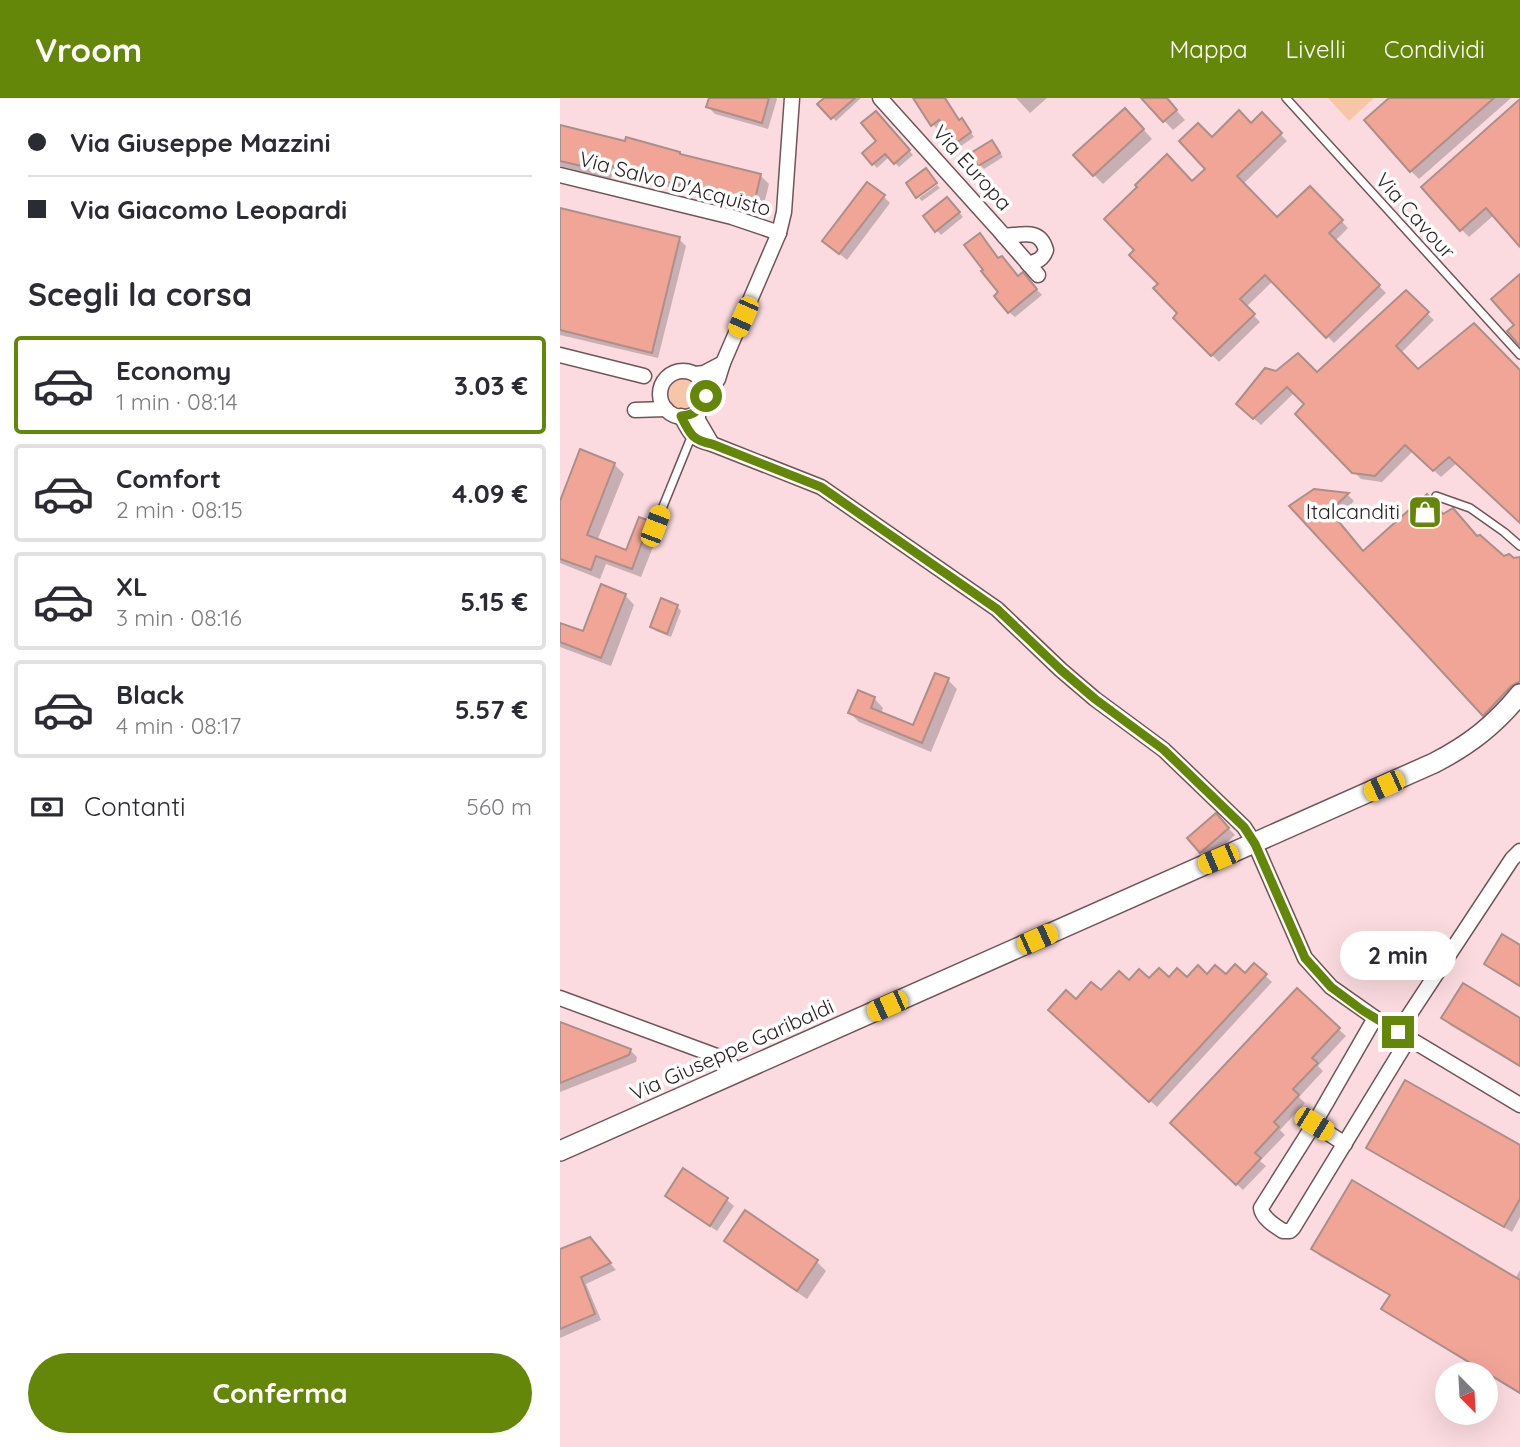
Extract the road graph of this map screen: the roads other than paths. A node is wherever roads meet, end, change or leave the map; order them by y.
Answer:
1 (792, 98) edge
2 (880, 98) edge
3 (1286, 98) edge
4 (560, 175) edge
5 (779, 233) junction
6 (1004, 236) junction
7 (560, 355) edge
8 (1520, 355) edge
9 (723, 363) junction
10 (695, 374) junction
11 (663, 394) junction
12 (706, 396) junction
13 (698, 411) junction
14 (681, 416) junction
15 (692, 434) junction
16 (712, 444) junction
17 (1436, 496) dead end
18 (655, 526) dead end
19 (1520, 546) edge
20 (1520, 694) edge
21 (1255, 844) junction
22 (1520, 851) edge
23 (560, 998) edge
24 (1375, 1018) junction
25 (1403, 1035) junction
26 (737, 1074) junction
27 (1520, 1105) edge
28 (1314, 1124) junction
29 (1345, 1144) junction
30 (560, 1151) edge

1 - 5 street
2 - 6 street, Via Europa
3 - 8 lane, Via Cavour
4 - 5 street, Via Salvo D'Acquisto
5 - 9 street
6 - 6 street, Via Europa
7 - 11 street
9 - 10 street
9 - 12 street
10 - 11 street
10 - 12 street
11 - 14 street
12 - 13 street
13 - 14 street
13 - 16 street
14 - 15 street
15 - 16 street
15 - 18 lane
16 - 21 street
17 - 19 lane
20 - 21 street, Via Giuseppe Garibaldi
21 - 24 street
21 - 26 street, Via Giuseppe Garibaldi
22 - 25 street
23 - 26 street
24 - 25 street
24 - 28 street
25 - 27 street
25 - 29 street
26 - 30 street, Via Giuseppe Garibaldi
28 - 29 street
28 - 29 street

